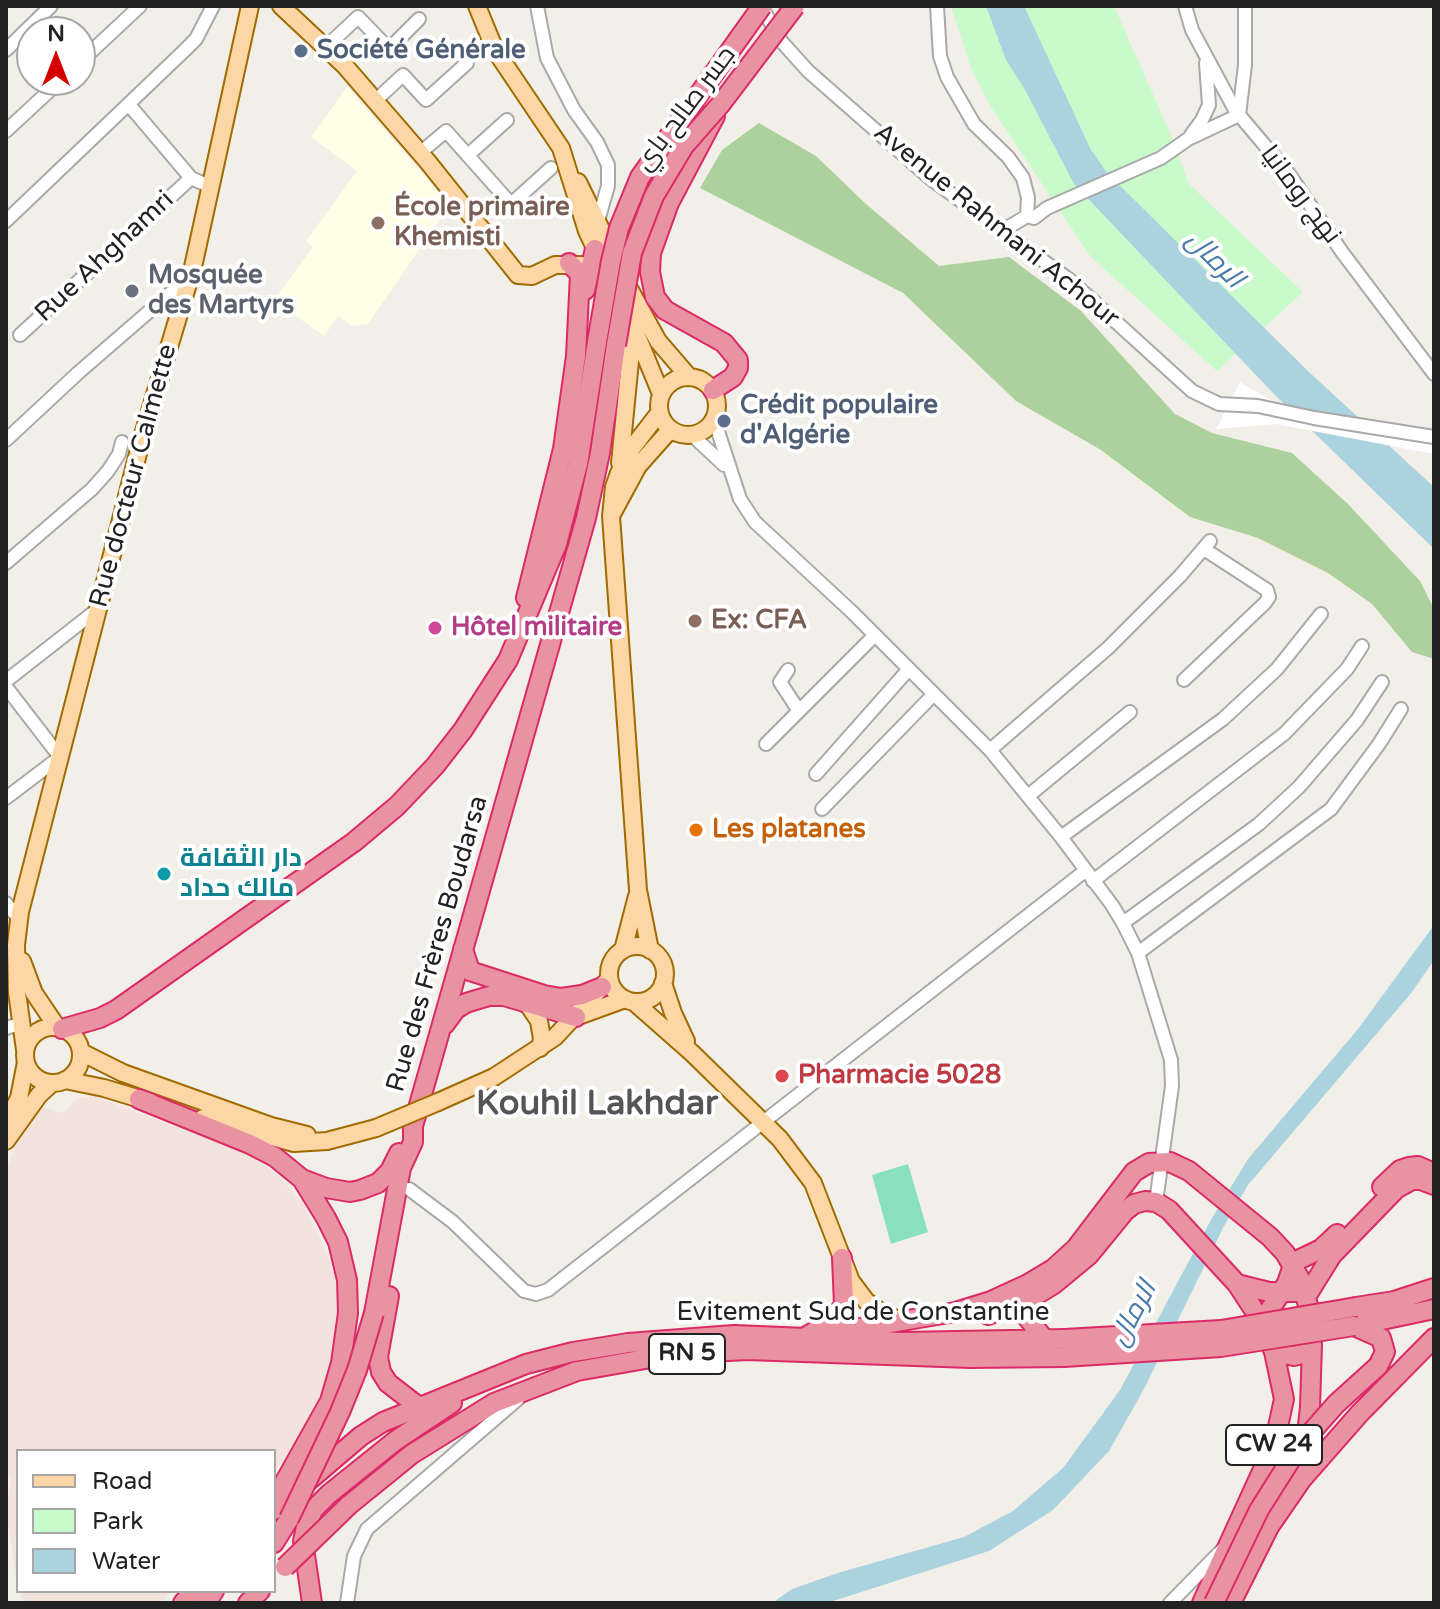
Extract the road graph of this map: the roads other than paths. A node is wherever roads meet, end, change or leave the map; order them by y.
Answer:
1 (51, 6) edge
2 (140, 6) edge
3 (213, 6) edge
4 (250, 6) edge
5 (281, 6) edge
6 (477, 6) edge
7 (537, 6) edge
8 (762, 6) edge
9 (795, 6) edge
10 (937, 6) edge
11 (1185, 6) edge
12 (1245, 6) edge
13 (419, 19) dead end
14 (96, 47) edge
15 (326, 47) junction
16 (6, 50) edge
17 (1204, 52) junction
18 (467, 63) dead end
19 (44, 96) edge
20 (375, 101) junction
21 (720, 105) junction
22 (130, 106) junction
23 (1239, 115) junction
24 (507, 120) dead end
25 (6, 131) edge
26 (1188, 139) junction
27 (561, 148) junction
28 (420, 153) junction
29 (468, 155) junction
30 (551, 168) dead end
31 (191, 178) junction
32 (211, 187) junction
33 (1027, 216) junction
34 (598, 220) junction
35 (6, 221) edge
36 (1002, 231) junction
37 (593, 257) junction
38 (569, 263) junction
39 (188, 283) junction
40 (629, 319) junction
41 (578, 320) junction
42 (20, 335) dead end
43 (607, 344) junction
44 (1434, 374) edge
45 (689, 377) junction
46 (713, 390) junction
47 (661, 394) junction
48 (659, 413) junction
49 (714, 419) junction
50 (670, 430) junction
51 (692, 435) junction
52 (1434, 437) edge
53 (6, 440) edge
54 (122, 442) dead end
55 (619, 473) junction
56 (730, 474) junction
57 (611, 516) junction
58 (6, 563) edge
59 (98, 609) junction
60 (1321, 614) dead end
61 (521, 632) junction
62 (875, 635) junction
63 (1362, 646) dead end
64 (909, 669) junction
65 (788, 670) dead end
66 (1184, 680) dead end
67 (1382, 682) dead end
68 (6, 684) edge
69 (934, 694) junction
70 (1401, 709) dead end
71 (799, 711) junction
72 (1130, 712) dead end
73 (766, 744) dead end
74 (990, 750) junction
75 (60, 757) junction
76 (816, 774) dead end
77 (1028, 796) junction
78 (6, 798) edge
79 (822, 809) dead end
80 (1061, 837) junction
81 (1089, 876) junction
82 (638, 890) junction
83 (10, 910) edge
84 (1123, 923) junction
85 (16, 945) junction
86 (463, 949) junction
87 (623, 950) junction
88 (650, 950) junction
89 (1138, 953) junction
90 (606, 983) junction
91 (663, 983) junction
92 (522, 1001) junction
93 (629, 1001) junction
94 (576, 1017) junction
95 (13, 1026) edge
96 (60, 1028) junction
97 (441, 1029) junction
98 (540, 1048) junction
99 (81, 1052) junction
100 (692, 1053) junction
101 (25, 1056) junction
102 (58, 1082) junction
103 (139, 1099) junction
104 (7, 1120) edge
105 (762, 1120) junction
106 (413, 1134) junction
107 (6, 1141) edge
108 (327, 1141) junction
109 (1160, 1161) junction
110 (1434, 1173) edge
111 (302, 1179) junction
112 (1434, 1185) edge
113 (409, 1189) junction
114 (1163, 1206) junction
115 (842, 1258) junction
116 (1293, 1265) junction
117 (1237, 1284) junction
118 (1434, 1288) edge
119 (1279, 1293) junction
120 (1305, 1293) junction
121 (1033, 1297) junction
122 (1434, 1309) edge
123 (1355, 1317) junction
124 (902, 1321) junction
125 (1262, 1322) junction
126 (804, 1338) junction
127 (1434, 1338) edge
128 (1045, 1340) junction
129 (1312, 1345) junction
130 (1064, 1348) junction
131 (1274, 1352) junction
132 (481, 1383) junction
133 (531, 1389) junction
134 (419, 1407) junction
135 (1302, 1479) junction
136 (276, 1497) edge
137 (282, 1514) edge
138 (276, 1536) edge
139 (1229, 1544) junction
140 (279, 1572) edge
141 (1233, 1597) edge
142 (312, 1603) edge
143 (347, 1603) edge
144 (1170, 1603) edge
145 (1202, 1603) edge
146 (1214, 1603) edge

1 - 16 street
2 - 14 street
3 - 22 street
4 - 32 main road, Rue docteur Calmette
5 - 15 main road
6 - 27 main road
7 - 34 street
8 - 36 street, Avenue Rahmani Achour
8 - 43 highway, bridge
9 - 21 highway, جسر صالح باي, bridge
10 - 33 street
11 - 17 street, نهج رومانيا
12 - 23 street
13 - 15 street
15 - 20 main road
17 - 23 street, نهج رومانيا
17 - 26 street
18 - 20 street
19 - 25 street
20 - 28 main road
21 - 43 highway, جسر صالح باي, bridge
21 - 46 highway, bridge
22 - 31 street
22 - 35 street
23 - 26 street
23 - 44 street, نهج رومانيا
24 - 29 street
26 - 33 street
27 - 34 main road
27 - 37 main road
28 - 29 street
28 - 38 main road
29 - 30 street
31 - 32 street
31 - 42 street, Rue Ahghamri
32 - 39 main road, Rue docteur Calmette
33 - 36 street
34 - 37 street
34 - 45 main road
36 - 52 street, Avenue Rahmani Achour
37 - 38 main road
37 - 40 main road
37 - 41 highway
38 - 41 highway
39 - 53 street
39 - 59 main road, Rue docteur Calmette
40 - 47 main road
40 - 55 main road
41 - 61 highway
43 - 61 highway
43 - 86 highway, Rue des Frères Boudarsa
45 - 46 main road
45 - 47 main road
46 - 49 main road
47 - 48 main road
48 - 50 main road
48 - 55 main road
49 - 51 main road
49 - 56 street
50 - 51 main road
50 - 57 main road
51 - 56 street
54 - 58 street
55 - 57 main road
56 - 62 street
57 - 82 main road
59 - 68 street
59 - 75 main road, Rue docteur Calmette
60 - 80 street
61 - 96 highway
62 - 64 street
62 - 71 street
63 - 81 street
64 - 69 street
64 - 76 street
65 - 71 street
66 - 74 street
67 - 84 street
68 - 75 street
69 - 74 street
69 - 79 street
70 - 89 street
71 - 73 street
72 - 77 street
74 - 77 street
75 - 78 street
75 - 83 main road, Rue docteur Calmette
77 - 80 street
80 - 81 street
81 - 84 street
81 - 105 street
82 - 87 main road
82 - 88 main road
83 - 85 main road, Rue docteur Calmette
84 - 89 street
85 - 95 main road, Rue docteur Calmette
85 - 96 main road, Rue docteur Calmette
86 - 90 highway
86 - 97 highway, Rue des Frères Boudarsa
87 - 88 main road
87 - 90 main road
88 - 91 main road
89 - 109 street
90 - 93 main road
90 - 94 main road
91 - 93 main road
91 - 100 main road
92 - 94 highway
92 - 97 highway
92 - 98 main road
93 - 94 main road
93 - 100 main road
94 - 98 main road
95 - 101 main road, Rue docteur Calmette
96 - 99 main road
96 - 101 main road
97 - 106 highway, Rue des Frères Boudarsa
98 - 108 main road, bridge
99 - 102 main road
99 - 108 main road
100 - 105 main road
101 - 102 main road
101 - 104 main road
102 - 103 main road
102 - 107 main road
103 - 108 main road
103 - 111 highway
105 - 113 street
105 - 115 main road
106 - 111 highway
106 - 113 highway
106 - 137 highway, Rue des Frères Boudarsa, bridge
109 - 114 street
109 - 116 highway, CW 24
109 - 124 highway
110 - 116 highway
111 - 136 highway
112 - 120 highway
113 - 134 highway
114 - 117 highway, CW 24
114 - 121 highway
115 - 124 main road
115 - 126 highway
116 - 119 highway
116 - 120 highway, CW 24
117 - 119 highway
117 - 125 highway, CW 24
118 - 123 highway, RN 5
119 - 120 highway
119 - 125 highway
120 - 129 highway, CW 24
121 - 124 highway
121 - 128 highway
122 - 123 highway, RN 5
123 - 130 highway, RN 5, bridge
123 - 146 highway, CW 24, bridge
124 - 126 highway
125 - 131 highway, CW 24
126 - 128 highway, Evitement Sud de Constantine / RN 5
126 - 132 highway, Evitement Sud de Constantine / RN 5
127 - 135 highway, CW 24
128 - 130 highway, Evitement Sud de Constantine / RN 5
129 - 131 highway
129 - 135 highway, CW 24
130 - 133 highway, Evitement Sud de Constantine / RN 5
131 - 139 highway, CW 24
132 - 134 highway, Evitement Sud de Constantine / RN 5
132 - 142 highway
133 - 140 highway, Evitement Sud de Constantine / RN 5, bridge
133 - 143 street
134 - 137 highway, Evitement Sud de Constantine / RN 5
135 - 141 highway, CW 24
137 - 138 highway, Rue des Frères Boudarsa
139 - 144 street
139 - 145 highway, CW 24

